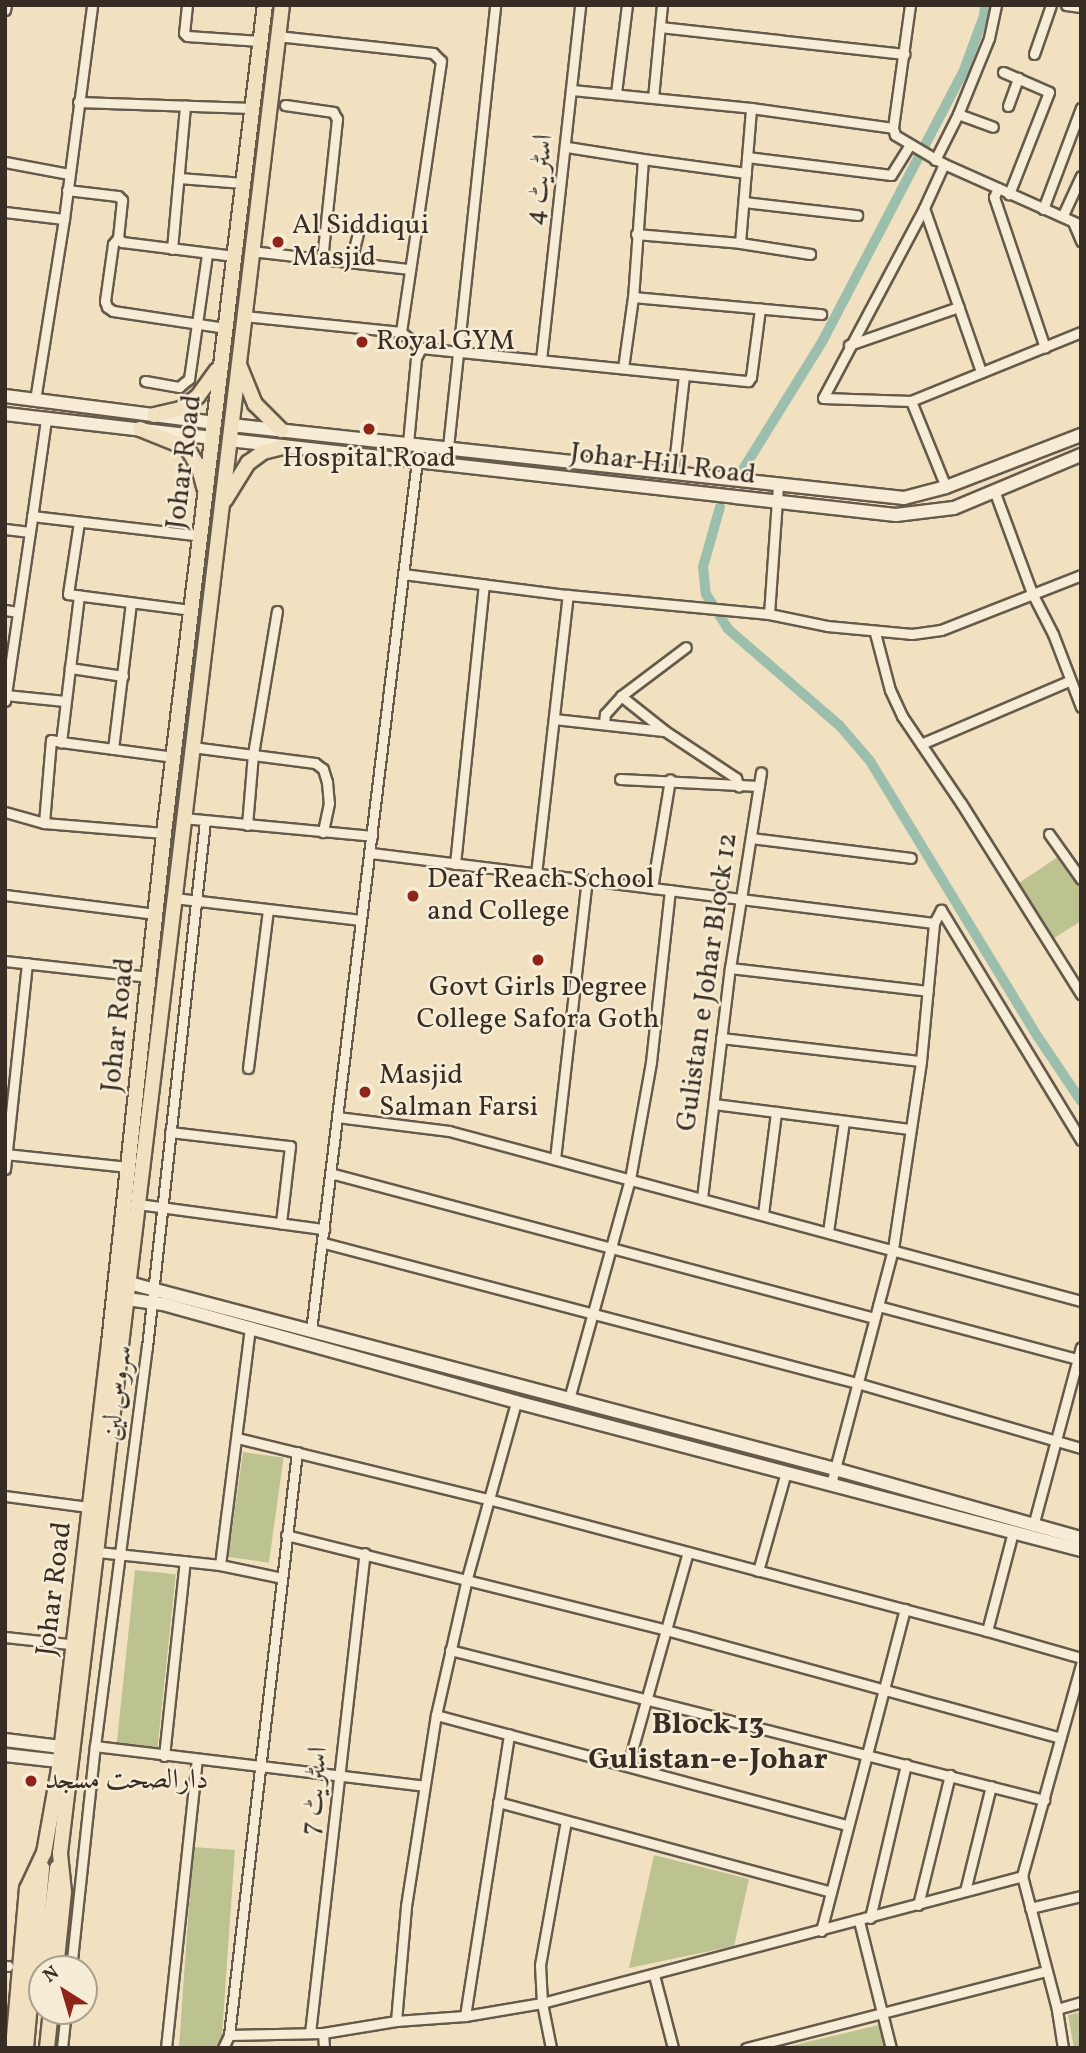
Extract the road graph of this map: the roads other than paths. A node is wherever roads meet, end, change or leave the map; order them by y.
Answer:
1 (92, 5) edge
2 (187, 5) edge
3 (265, 5) edge
4 (282, 5) edge
5 (495, 5) edge
6 (580, 5) edge
7 (627, 5) edge
8 (662, 5) edge
9 (910, 5) edge
10 (996, 5) edge
11 (1051, 5) edge
12 (1066, 5) edge
13 (1081, 7) edge
14 (660, 27) junction
15 (278, 36) junction
16 (260, 41) junction
17 (905, 54) junction
18 (1034, 54) dead end
19 (1003, 72) dead end
20 (1018, 78) junction
21 (572, 90) junction
22 (616, 93) junction
23 (653, 98) junction
24 (78, 102) junction
25 (99, 103) junction
26 (185, 106) junction
27 (285, 106) dead end
28 (1008, 106) dead end
29 (252, 108) junction
30 (751, 108) junction
31 (1081, 108) edge
32 (958, 114) junction
33 (77, 115) junction
34 (993, 127) dead end
35 (893, 128) junction
36 (567, 147) junction
37 (911, 147) junction
38 (747, 157) junction
39 (643, 159) junction
40 (935, 160) junction
41 (5, 162) edge
42 (746, 173) junction
43 (69, 174) junction
44 (1081, 176) edge
45 (179, 178) junction
46 (243, 183) junction
47 (998, 188) junction
48 (67, 190) junction
49 (1009, 194) junction
50 (744, 202) junction
51 (924, 208) junction
52 (1043, 209) junction
53 (5, 212) edge
54 (857, 215) dead end
55 (1062, 215) junction
56 (64, 219) junction
57 (1077, 223) edge
58 (358, 233) dead end
59 (636, 234) junction
60 (118, 238) junction
61 (1081, 241) edge
62 (740, 243) junction
63 (172, 249) junction
64 (251, 251) junction
65 (207, 254) junction
66 (810, 254) dead end
67 (234, 256) junction
68 (322, 259) junction
69 (351, 261) junction
70 (410, 268) junction
71 (633, 298) junction
72 (959, 307) junction
73 (760, 309) junction
74 (821, 314) dead end
75 (244, 316) junction
76 (196, 324) junction
77 (225, 328) junction
78 (401, 332) junction
79 (1081, 332) edge
80 (849, 345) junction
81 (421, 348) junction
82 (1045, 348) junction
83 (458, 352) junction
84 (222, 360) junction
85 (541, 360) junction
86 (238, 363) junction
87 (623, 368) junction
88 (982, 372) junction
89 (684, 375) junction
90 (145, 381) dead end
91 (5, 396) edge
92 (35, 400) junction
93 (911, 401) junction
94 (118, 411) junction
95 (5, 414) edge
96 (154, 415) junction
97 (46, 419) junction
98 (215, 423) junction
99 (231, 425) junction
100 (118, 426) junction
101 (139, 429) junction
102 (281, 430) junction
103 (1081, 435) edge
104 (213, 438) junction
105 (229, 440) junction
106 (414, 444) junction
107 (283, 447) junction
108 (448, 447) junction
109 (1081, 455) edge
110 (416, 461) junction
111 (673, 473) junction
112 (778, 485) junction
113 (946, 486) junction
114 (995, 493) junction
115 (206, 496) junction
116 (776, 504) junction
117 (221, 507) junction
118 (32, 516) junction
119 (79, 522) junction
120 (5, 528) edge
121 (30, 532) junction
122 (201, 536) junction
123 (403, 573) junction
124 (1081, 575) edge
125 (484, 585) junction
126 (1032, 593) junction
127 (568, 595) junction
128 (79, 596) junction
129 (131, 603) junction
130 (5, 610) edge
131 (192, 610) junction
132 (277, 611) dead end
133 (17, 612) junction
134 (769, 614) junction
135 (874, 633) junction
136 (686, 647) dead end
137 (70, 668) junction
138 (123, 676) junction
139 (1069, 681) junction
140 (6, 695) edge
141 (621, 696) junction
142 (5, 701) edge
143 (65, 701) junction
144 (1081, 706) edge
145 (554, 719) junction
146 (604, 723) junction
147 (665, 731) junction
148 (61, 742) junction
149 (921, 744) junction
150 (192, 747) junction
151 (113, 749) junction
152 (253, 754) junction
153 (173, 765) junction
154 (761, 772) dead end
155 (188, 775) junction
156 (620, 779) dead end
157 (670, 779) junction
158 (739, 786) junction
159 (758, 786) junction
160 (5, 812) edge
161 (183, 818) junction
162 (205, 821) junction
163 (44, 823) junction
164 (247, 825) junction
165 (323, 832) junction
166 (163, 833) junction
167 (1049, 834) dead end
168 (372, 836) junction
169 (751, 838) junction
170 (371, 853) junction
171 (911, 858) dead end
172 (455, 864) junction
173 (536, 874) junction
174 (1081, 879) edge
175 (587, 880) junction
176 (652, 888) junction
177 (670, 890) junction
178 (5, 895) edge
179 (174, 898) junction
180 (743, 900) junction
181 (195, 901) junction
182 (268, 910) junction
183 (156, 914) junction
184 (361, 920) junction
185 (934, 923) junction
186 (5, 961) edge
187 (27, 963) junction
188 (730, 968) junction
189 (149, 977) junction
190 (928, 991) junction
191 (1081, 994) edge
192 (721, 1038) junction
193 (921, 1061) junction
194 (248, 1069) dead end
195 (713, 1104) junction
196 (776, 1112) junction
197 (337, 1117) junction
198 (844, 1121) junction
199 (909, 1129) junction
200 (170, 1132) junction
201 (1081, 1140) edge
202 (6, 1154) edge
203 (555, 1158) junction
204 (128, 1167) junction
205 (5, 1169) edge
206 (330, 1173) junction
207 (630, 1179) junction
208 (702, 1198) junction
209 (138, 1205) junction
210 (162, 1209) junction
211 (763, 1214) junction
212 (281, 1223) junction
213 (324, 1229) junction
214 (828, 1232) junction
215 (324, 1243) junction
216 (613, 1249) junction
217 (893, 1249) junction
218 (129, 1283) junction
219 (153, 1288) junction
220 (127, 1299) junction
221 (1081, 1301) edge
222 (151, 1302) junction
223 (878, 1306) junction
224 (593, 1314) junction
225 (874, 1318) junction
226 (250, 1328) junction
227 (311, 1331) junction
228 (1081, 1347) edge
229 (1079, 1359) edge
230 (857, 1383) junction
231 (569, 1399) junction
232 (516, 1402) junction
233 (620, 1413) junction
234 (616, 1427) junction
235 (237, 1438) junction
236 (1055, 1441) junction
237 (1081, 1448) edge
238 (297, 1452) junction
239 (835, 1469) junction
240 (786, 1472) junction
241 (831, 1485) junction
242 (5, 1496) edge
243 (488, 1499) junction
244 (89, 1507) junction
245 (1033, 1526) junction
246 (1013, 1532) junction
247 (286, 1535) junction
248 (1081, 1538) edge
249 (1081, 1550) edge
250 (98, 1552) junction
251 (688, 1552) junction
252 (365, 1553) junction
253 (122, 1555) junction
254 (185, 1561) junction
255 (220, 1565) junction
256 (758, 1571) junction
257 (282, 1577) junction
258 (467, 1578) junction
259 (905, 1609) junction
260 (666, 1630) junction
261 (987, 1631) junction
262 (5, 1637) edge
263 (80, 1645) junction
264 (450, 1650) junction
265 (1081, 1658) edge
266 (1081, 1664) edge
267 (883, 1691) junction
268 (646, 1701) junction
269 (436, 1715) junction
270 (509, 1734) junction
271 (1061, 1738) junction
272 (5, 1740) edge
273 (94, 1746) junction
274 (60, 1754) junction
275 (865, 1754) junction
276 (5, 1755) edge
277 (164, 1756) junction
278 (197, 1760) junction
279 (906, 1764) junction
280 (628, 1765) junction
281 (258, 1766) junction
282 (340, 1773) junction
283 (950, 1775) junction
284 (424, 1786) junction
285 (991, 1786) junction
286 (1045, 1800) junction
287 (498, 1802) junction
288 (566, 1821) junction
289 (846, 1825) junction
290 (44, 1853) junction
291 (60, 1853) junction
292 (1022, 1876) junction
293 (965, 1891) junction
294 (831, 1892) junction
295 (46, 1893) junction
296 (1081, 1896) edge
297 (918, 1905) junction
298 (1030, 1908) junction
299 (870, 1918) junction
300 (859, 1922) junction
301 (821, 1931) junction
302 (45, 1955) edge
303 (57, 1955) edge
304 (72, 1955) edge
305 (1046, 1970) junction
306 (654, 1975) junction
307 (1081, 2002) edge
308 (542, 2003) junction
309 (1057, 2009) junction
310 (882, 2013) junction
311 (466, 2017) junction
312 (397, 2021) junction
313 (40, 2025) edge
314 (49, 2025) edge
315 (64, 2025) edge
316 (310, 2033) junction
317 (323, 2033) junction
318 (229, 2035) junction
319 (13, 2048) edge
320 (26, 2048) edge
321 (38, 2048) edge
322 (47, 2048) edge
323 (62, 2048) edge
324 (166, 2048) edge
325 (223, 2048) edge
326 (324, 2048) edge
327 (551, 2048) edge
328 (673, 2048) edge
329 (746, 2048) edge
330 (891, 2048) edge
331 (1063, 2048) edge

1 - 24 street
2 - 16 street
3 - 16 main road, Johar Road
4 - 15 main road, Johar Road
5 - 83 street
6 - 21 street, اسٹریٹ 4
7 - 22 street
8 - 14 street
9 - 17 street
10 - 32 street
11 - 18 street
12 - 13 street
14 - 17 street
14 - 23 street
15 - 64 main road, Johar Road
15 - 70 street
16 - 29 main road, Johar Road
17 - 35 street
19 - 20 street
20 - 28 street
20 - 49 street
21 - 22 street
21 - 36 street, اسٹریٹ 4
22 - 23 street
23 - 30 street
24 - 25 street
24 - 33 street
25 - 26 street
25 - 33 street
26 - 29 street
26 - 45 street
27 - 68 street
29 - 46 main road, Johar Road
30 - 35 street
30 - 38 street
31 - 52 street
32 - 34 street
32 - 40 street
33 - 43 street
35 - 37 street
36 - 39 street
36 - 85 street, اسٹریٹ 4
37 - 38 street
37 - 40 street
38 - 42 street
39 - 42 street
39 - 59 street
40 - 47 street
40 - 51 street
41 - 43 street
42 - 50 street
43 - 48 street
44 - 55 street
45 - 46 street
45 - 63 street
46 - 67 main road, Johar Road
47 - 49 street
47 - 82 street
48 - 56 street
48 - 60 street
49 - 52 street
50 - 54 street
50 - 62 street
51 - 72 street
51 - 80 street
52 - 55 street
53 - 56 street
55 - 57 street
56 - 92 street
57 - 61 street
58 - 69 street
59 - 62 street
59 - 71 street
60 - 63 street
60 - 76 street
62 - 66 street
63 - 65 street
64 - 68 street
64 - 75 main road, Johar Road
65 - 67 street
65 - 76 street
67 - 77 main road, Johar Road
68 - 69 street
69 - 70 street
70 - 78 street
71 - 73 street
71 - 87 street
72 - 80 street
72 - 88 street
73 - 74 street
73 - 89 street
75 - 78 street
75 - 86 main road, Johar Road
76 - 77 street
76 - 90 street
77 - 84 main road, Johar Road
78 - 81 street
79 - 82 street
80 - 93 street
81 - 83 street
81 - 106 street
82 - 88 street
83 - 85 street
83 - 108 street
84 - 96 main road
84 - 98 main road, Johar Road
85 - 87 street
86 - 99 main road, Johar Road
86 - 102 main road
87 - 89 street
88 - 93 street
89 - 111 street
91 - 92 street
92 - 94 street
93 - 113 street
94 - 96 street
94 - 100 street
95 - 97 street
96 - 98 street
97 - 100 street
97 - 118 street
98 - 104 main road, Johar Road
99 - 102 street
99 - 105 main road, Johar Road
100 - 101 street
101 - 104 street
101 - 115 main road
102 - 106 street
103 - 113 street
104 - 115 main road, Johar Road
105 - 107 street, Johar Hill Road
105 - 117 main road, Johar Road
106 - 108 street
106 - 110 street
107 - 110 street, Johar Hill Road
107 - 117 main road
108 - 111 street
109 - 114 street, Johar Hill Road
110 - 116 street, Johar Hill Road
110 - 123 street
111 - 112 street
112 - 113 street
112 - 116 street
114 - 116 street, Johar Hill Road
114 - 126 street
115 - 122 main road, Johar Road
116 - 134 street
117 - 150 main road, Johar Road
118 - 119 street
118 - 121 street
119 - 122 street
119 - 128 street
120 - 121 street
121 - 133 street
122 - 131 main road, Johar Road
123 - 125 street
123 - 168 street
124 - 126 street
125 - 127 street
125 - 172 street
126 - 135 street
126 - 139 street
127 - 134 street
127 - 145 street
128 - 129 street
128 - 137 street
129 - 131 street
129 - 138 street
130 - 133 street
131 - 153 main road, Johar Road
132 - 152 street
133 - 140 street
134 - 135 street
135 - 149 street
136 - 141 street
137 - 138 street
137 - 143 street
138 - 151 street
139 - 144 street
139 - 149 street
140 - 142 street
140 - 143 street
141 - 146 street
141 - 147 street
143 - 148 street
145 - 146 street
145 - 173 street
146 - 147 street
147 - 158 street
148 - 151 street
148 - 163 street
149 - 191 street
150 - 152 street
150 - 155 main road, Johar Road
151 - 153 street
152 - 164 street
152 - 165 street
153 - 155 main road
153 - 166 main road, Johar Road
154 - 159 street, Gulistan e Johar Block 12
155 - 161 main road, Johar Road
156 - 157 street
157 - 158 street
157 - 176 street
158 - 159 street
159 - 169 street, Gulistan e Johar Block 12
160 - 163 street
161 - 162 street
161 - 179 main road, Johar Road
162 - 164 street
162 - 181 street, سروس لین
163 - 166 street
164 - 165 street
165 - 168 street
166 - 183 main road, Johar Road
167 - 174 street
168 - 170 street
169 - 171 street
169 - 180 street, Gulistan e Johar Block 12
170 - 172 street
170 - 184 street
172 - 173 street
173 - 175 street
175 - 176 street
175 - 203 street
176 - 177 street
177 - 180 street
177 - 207 street
178 - 183 street
179 - 181 street
179 - 209 main road, Johar Road
180 - 185 street
180 - 188 street, Gulistan e Johar Block 12
181 - 182 street
181 - 200 street, سروس لین
182 - 184 street
182 - 194 street
183 - 189 main road, Johar Road
184 - 197 street
185 - 190 street
185 - 201 street
186 - 187 street
187 - 189 street
187 - 202 street
188 - 190 street
188 - 192 street, Gulistan e Johar Block 12
189 - 204 main road, Johar Road
190 - 193 street
192 - 193 street
192 - 195 street, Gulistan e Johar Block 12
193 - 199 street
195 - 196 street
195 - 208 street, Gulistan e Johar Block 12
196 - 198 street
196 - 211 street
197 - 203 street
197 - 206 street
198 - 199 street
198 - 214 street
199 - 217 street
200 - 210 street, سروس لین
200 - 212 street
202 - 204 street
202 - 205 street
203 - 207 street
204 - 244 main road, Johar Road
206 - 213 street
206 - 216 street
207 - 208 street
207 - 216 street
208 - 211 street
209 - 210 street
209 - 218 main road, Johar Road
210 - 212 street
210 - 219 street, سروس لین
211 - 214 street
212 - 213 street
213 - 215 street
214 - 217 street
215 - 224 street
215 - 227 street
216 - 224 street
216 - 225 street
217 - 221 street
217 - 223 street
218 - 219 street
218 - 220 main road, Johar Road
219 - 222 street, سروس لین
219 - 227 street
220 - 222 street
220 - 250 main road, Johar Road
222 - 226 street
222 - 253 street, سروس لین
223 - 225 street
223 - 229 street
224 - 230 street
224 - 231 street
225 - 230 street
226 - 232 street
226 - 235 street
227 - 231 street
228 - 229 street
229 - 236 street
230 - 236 street
230 - 239 street
231 - 233 street
232 - 234 street
232 - 243 street
233 - 234 street
233 - 239 street
234 - 240 street
235 - 238 street
235 - 255 street
236 - 237 street
236 - 245 street
238 - 243 street
238 - 247 street
239 - 241 street
239 - 245 street
240 - 241 street
240 - 256 street
241 - 246 street
242 - 244 street
243 - 251 street
243 - 258 street
244 - 263 main road, Johar Road
245 - 248 street
246 - 249 street
246 - 261 street
247 - 252 street
247 - 257 street
250 - 253 street
250 - 263 main road, Johar Road
251 - 256 street
251 - 260 street
252 - 258 street
252 - 282 street, اسٹریٹ 7
253 - 254 street
253 - 273 street, سروس لین
254 - 255 street
254 - 277 street
255 - 257 street
256 - 259 street
257 - 281 street
258 - 260 street
258 - 264 street
259 - 261 street
259 - 267 street
260 - 267 street
260 - 268 street
261 - 265 street
262 - 263 street
263 - 274 main road, Johar Road
263 - 291 main road, Johar Road
264 - 268 street
264 - 269 street
266 - 271 street
267 - 271 street
267 - 275 street
268 - 275 street
268 - 280 street
269 - 270 street
269 - 284 street
270 - 280 street
270 - 287 street
271 - 286 street
272 - 274 street
273 - 277 street
273 - 304 street, سروس لین
274 - 276 street
274 - 290 main road, Johar Road
275 - 279 street
275 - 289 street
277 - 278 street
278 - 281 street
278 - 324 street
279 - 283 street
279 - 299 street
280 - 289 street
281 - 282 street
281 - 318 street
282 - 284 street
282 - 316 street, اسٹریٹ 7
283 - 285 street
283 - 297 street
284 - 312 street
285 - 286 street
285 - 293 street
286 - 292 street
287 - 288 street
287 - 311 street
288 - 294 street
288 - 308 street
289 - 294 street
290 - 295 main road
290 - 319 main road, Johar Road
291 - 295 main road
291 - 303 main road, Johar Road
292 - 293 street
292 - 298 street
293 - 297 street
294 - 301 street
295 - 302 main road
295 - 320 main road
296 - 298 street
297 - 299 street
298 - 305 street
299 - 300 street
300 - 301 street
300 - 310 street
301 - 306 street
305 - 309 street
305 - 310 street
306 - 308 street
306 - 328 street
307 - 309 street
308 - 311 street
308 - 327 street
309 - 331 street
310 - 329 street
310 - 330 street
311 - 312 street
312 - 317 street
313 - 321 main road
314 - 322 main road
315 - 323 street
316 - 317 street
316 - 318 street
317 - 326 street
318 - 325 street

